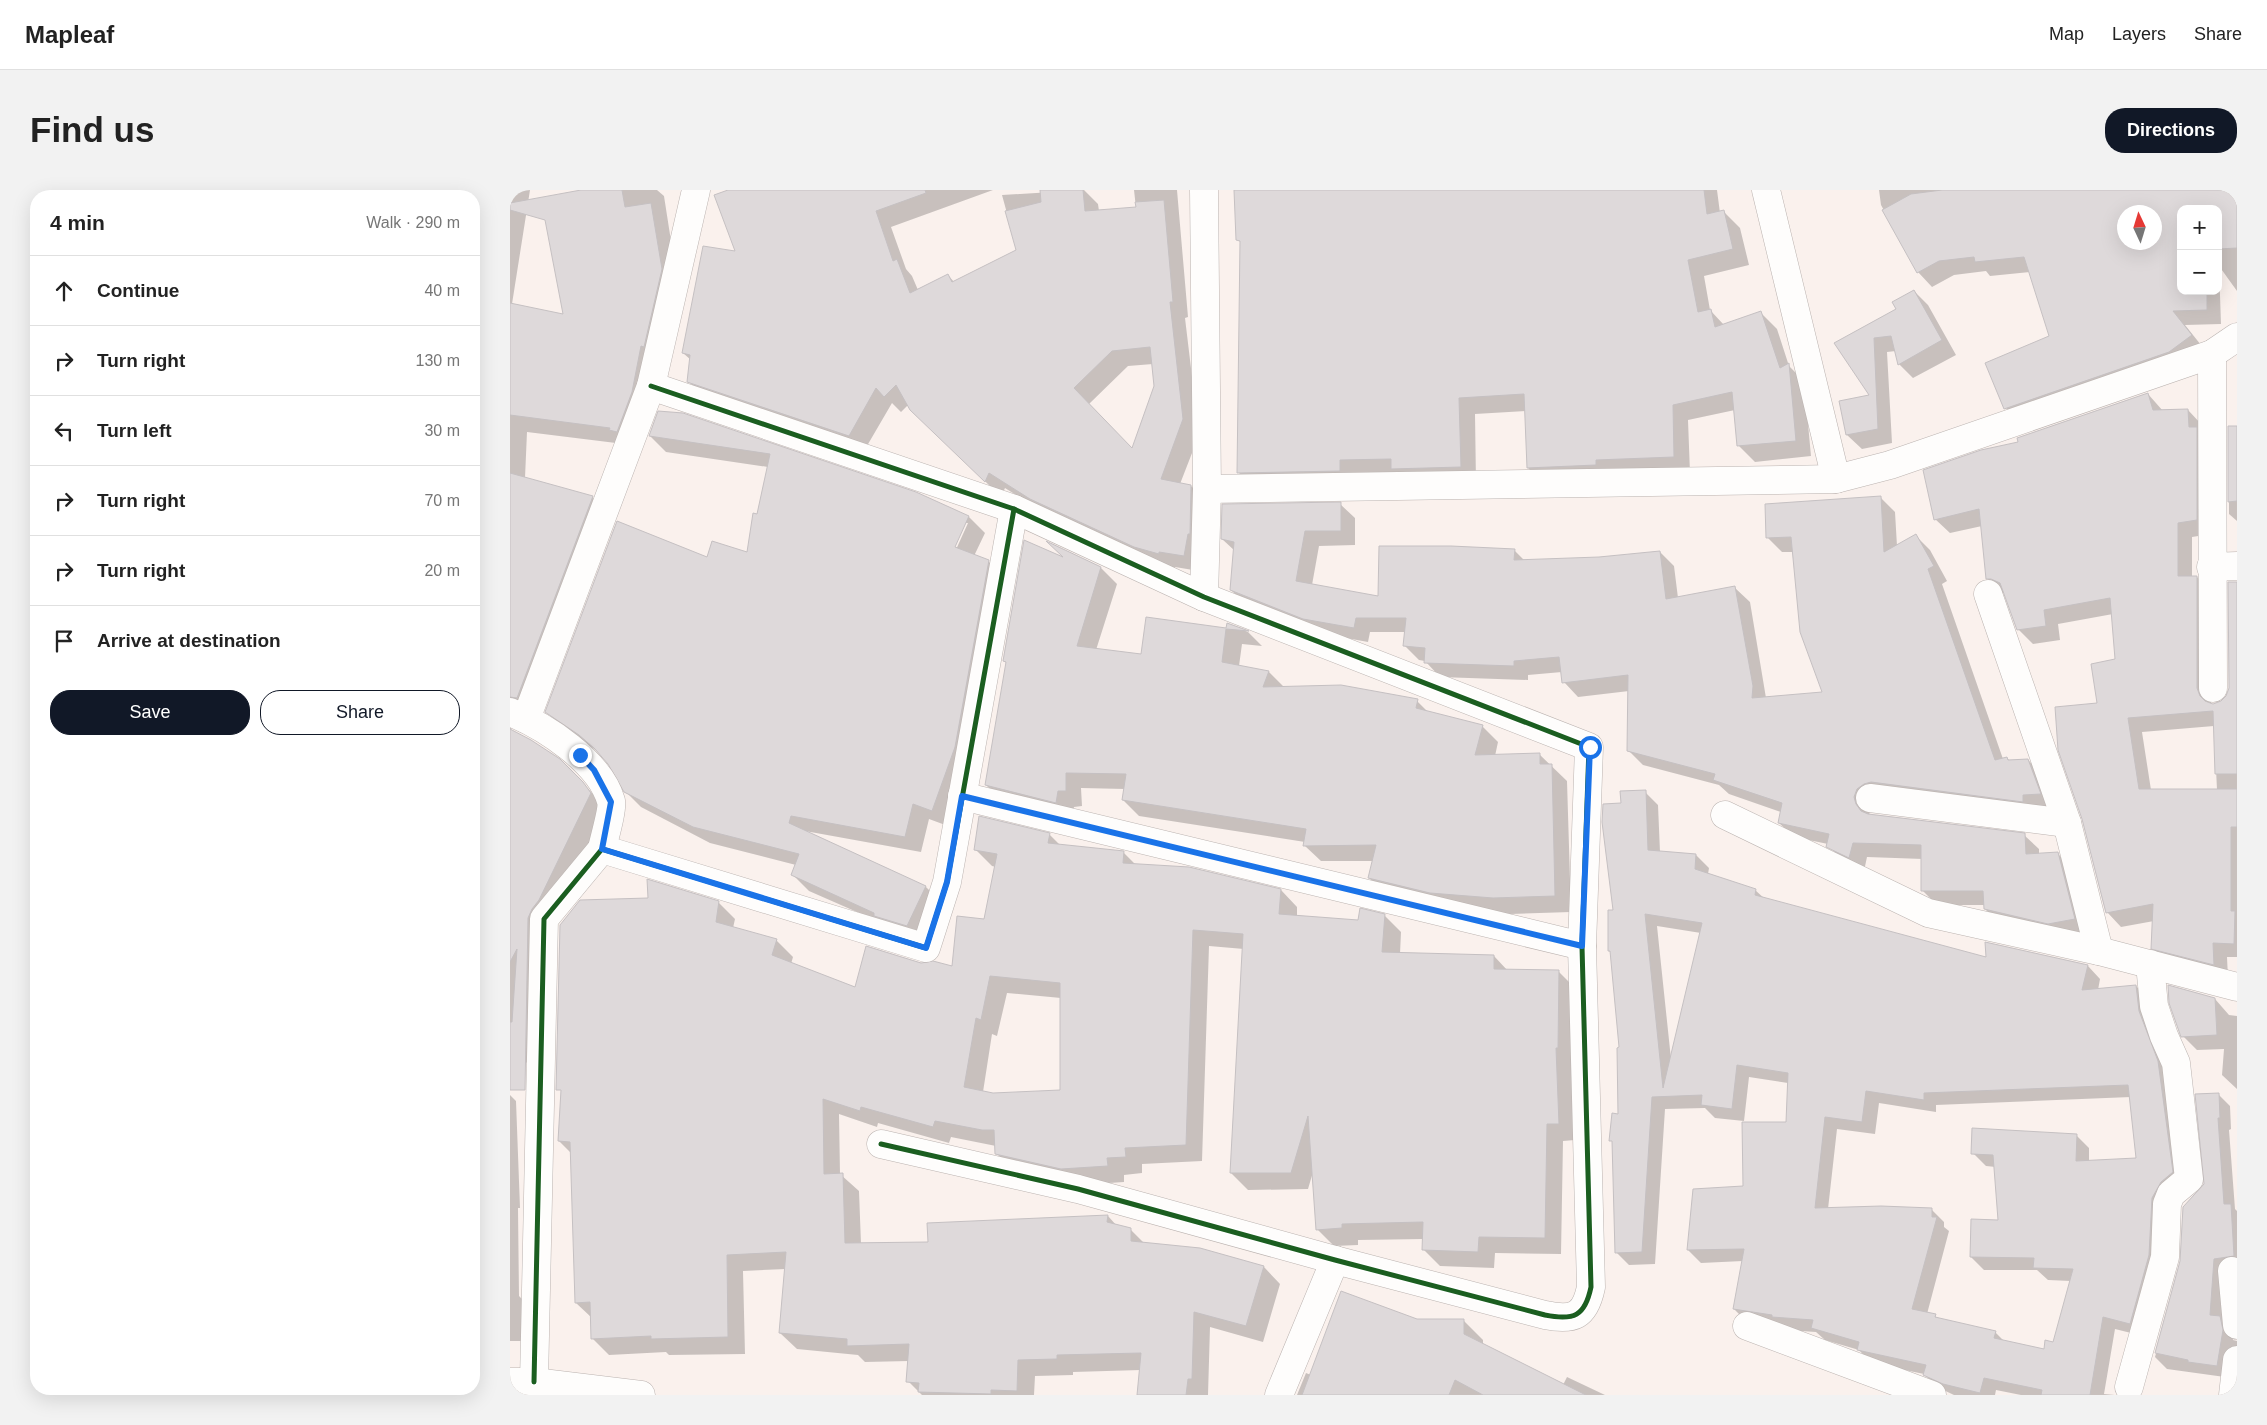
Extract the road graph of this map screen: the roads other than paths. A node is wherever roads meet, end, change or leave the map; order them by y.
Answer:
1 (696, 190) edge
2 (1204, 190) edge
3 (1766, 190) edge
4 (2237, 338) edge
5 (2212, 354) junction
6 (651, 386) junction
7 (1836, 479) junction
8 (1207, 489) junction
9 (1014, 509) junction
10 (2224, 566) edge
11 (1988, 594) dead end
12 (1204, 597) junction
13 (2213, 688) dead end
14 (518, 715) edge
15 (962, 796) junction
16 (1870, 798) dead end
17 (1725, 815) dead end
18 (2067, 823) junction
19 (602, 849) junction
20 (1582, 946) junction
21 (2099, 951) junction
22 (2150, 964) junction
23 (2237, 987) edge
24 (881, 1144) dead end
25 (1336, 1260) junction
26 (2232, 1271) dead end
27 (2237, 1325) edge
28 (1746, 1326) dead end
29 (2237, 1360) edge
30 (522, 1382) edge
31 (2129, 1387) dead end
32 (642, 1395) edge
33 (1278, 1395) edge
34 (1932, 1395) edge
35 (2234, 1395) edge

1 - 6 street
2 - 8 street
3 - 7 street
4 - 5 street
5 - 7 street
5 - 10 street
6 - 9 street
6 - 14 street
7 - 8 street
8 - 12 street
9 - 12 street
9 - 15 street
10 - 13 street
11 - 18 street
12 - 20 street
14 - 19 street
15 - 19 street
15 - 20 street
16 - 18 street
17 - 21 street
18 - 21 street
19 - 30 street
20 - 25 street
21 - 22 street
22 - 23 street
22 - 31 street
24 - 25 street
25 - 33 street
26 - 27 street
28 - 34 street
29 - 35 street
30 - 32 street

